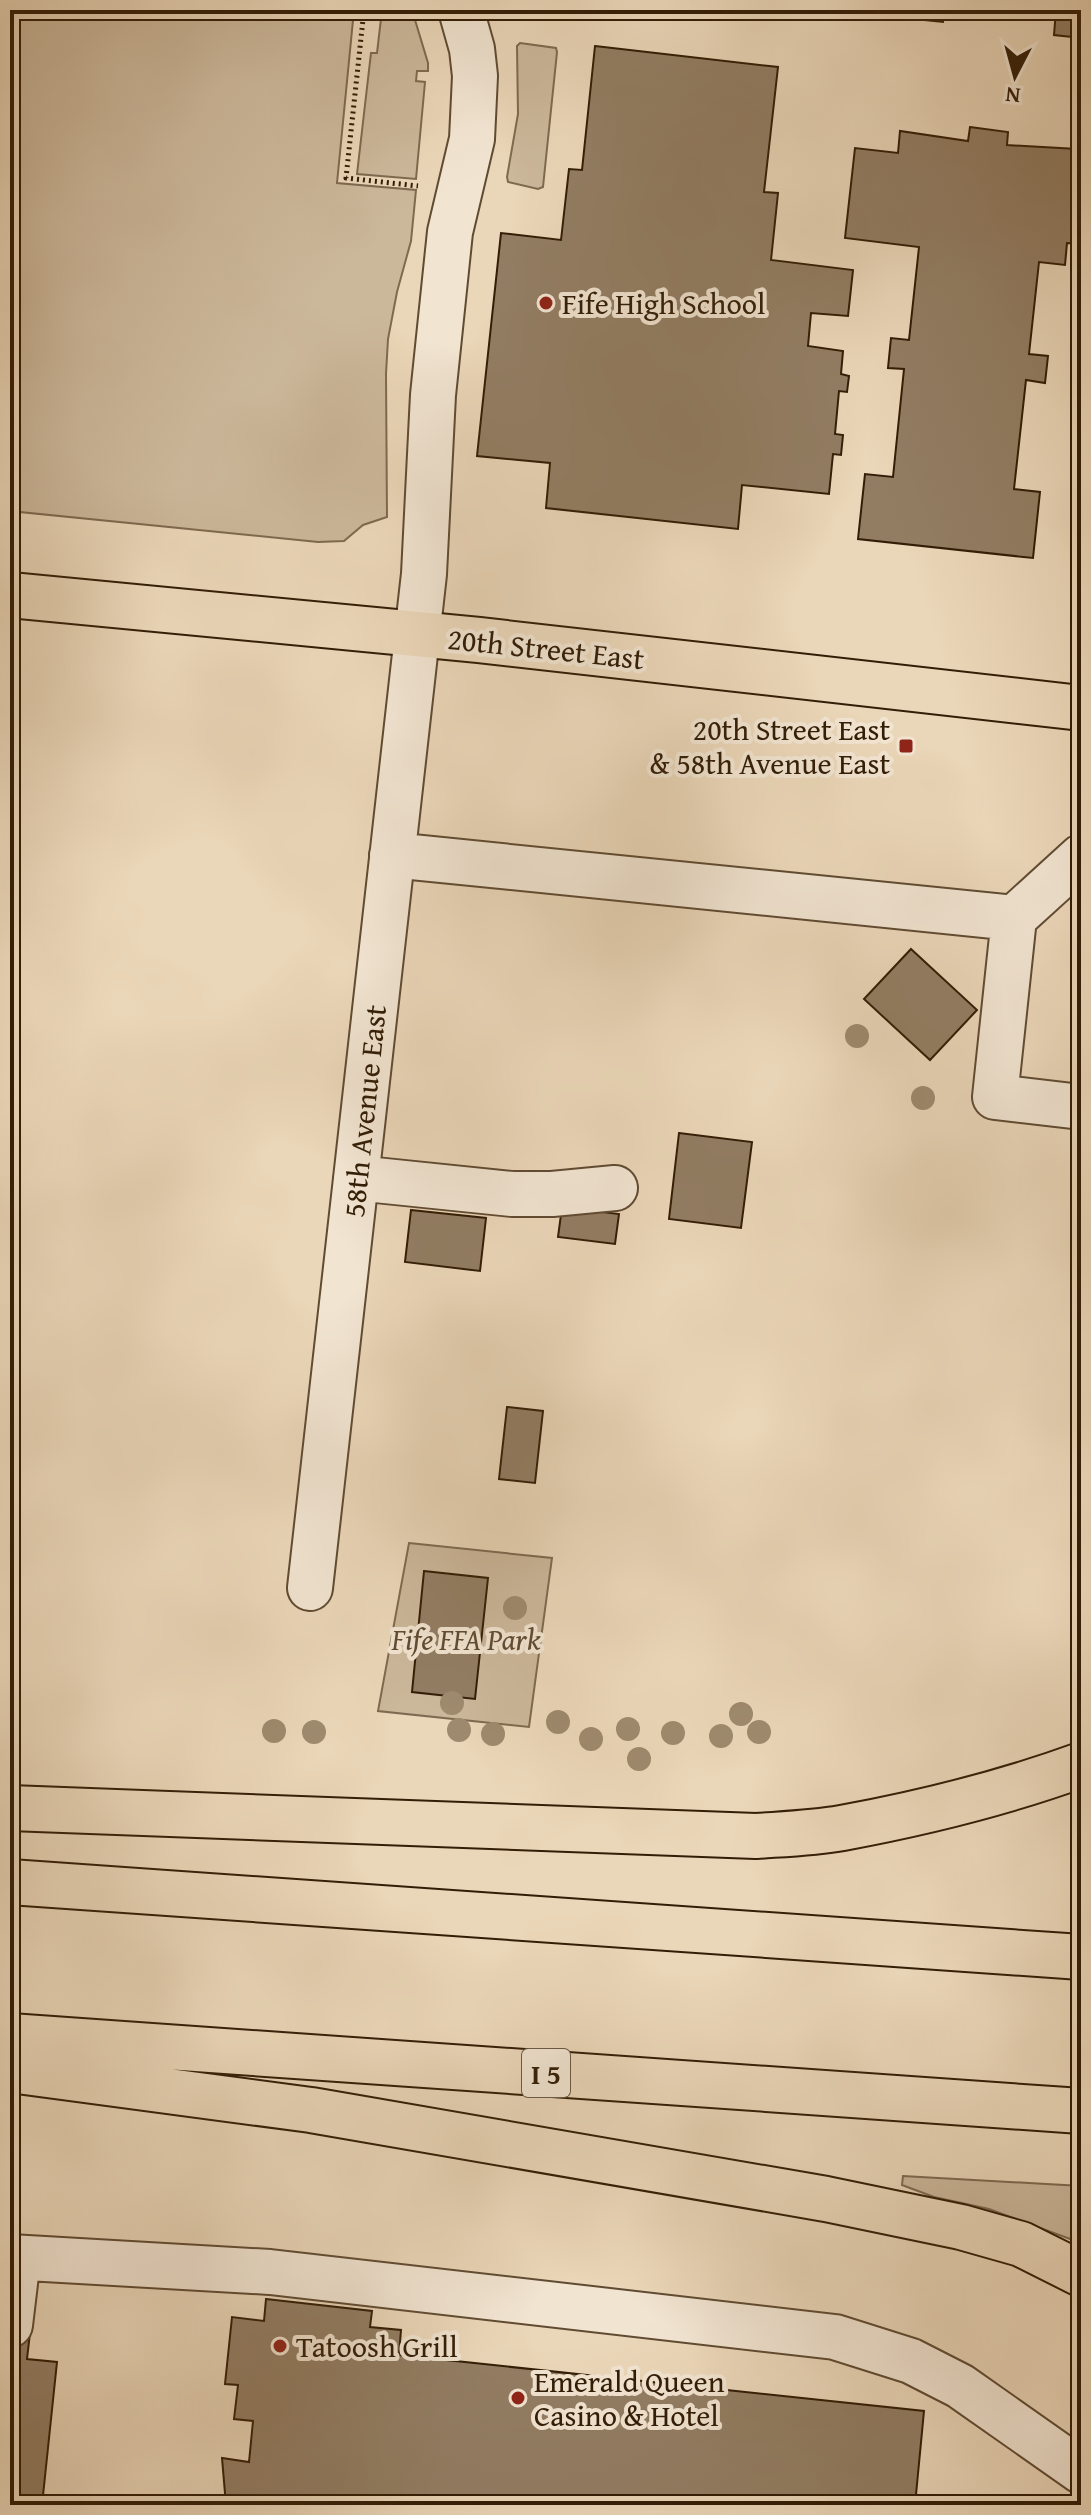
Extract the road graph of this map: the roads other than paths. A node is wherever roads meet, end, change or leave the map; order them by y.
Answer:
1 (461, 10) edge
2 (10, 595) edge
3 (417, 634) junction
4 (1081, 708) edge
5 (392, 855) junction
6 (1081, 857) edge
7 (1014, 918) junction
8 (1081, 1107) edge
9 (356, 1178) junction
10 (615, 1188) dead end
11 (310, 1588) dead end
12 (1081, 1765) edge
13 (10, 1808) edge
14 (10, 1882) edge
15 (1081, 1957) edge
16 (10, 2036) edge
17 (10, 2070) edge
18 (1081, 2111) edge
19 (14, 2257) edge
20 (1081, 2274) edge
21 (10, 2325) edge
22 (1081, 2471) edge

1 - 3 street, 58th Avenue East
2 - 3 main road, 20th Street East
3 - 4 main road, 20th Street East
3 - 5 street, 58th Avenue East
5 - 7 street
5 - 9 street, 58th Avenue East
6 - 7 street
7 - 8 street
9 - 10 street
9 - 11 street, 58th Avenue East
12 - 13 main road
14 - 15 main road
16 - 18 main road, I 5
17 - 20 main road
19 - 21 street
19 - 22 street

